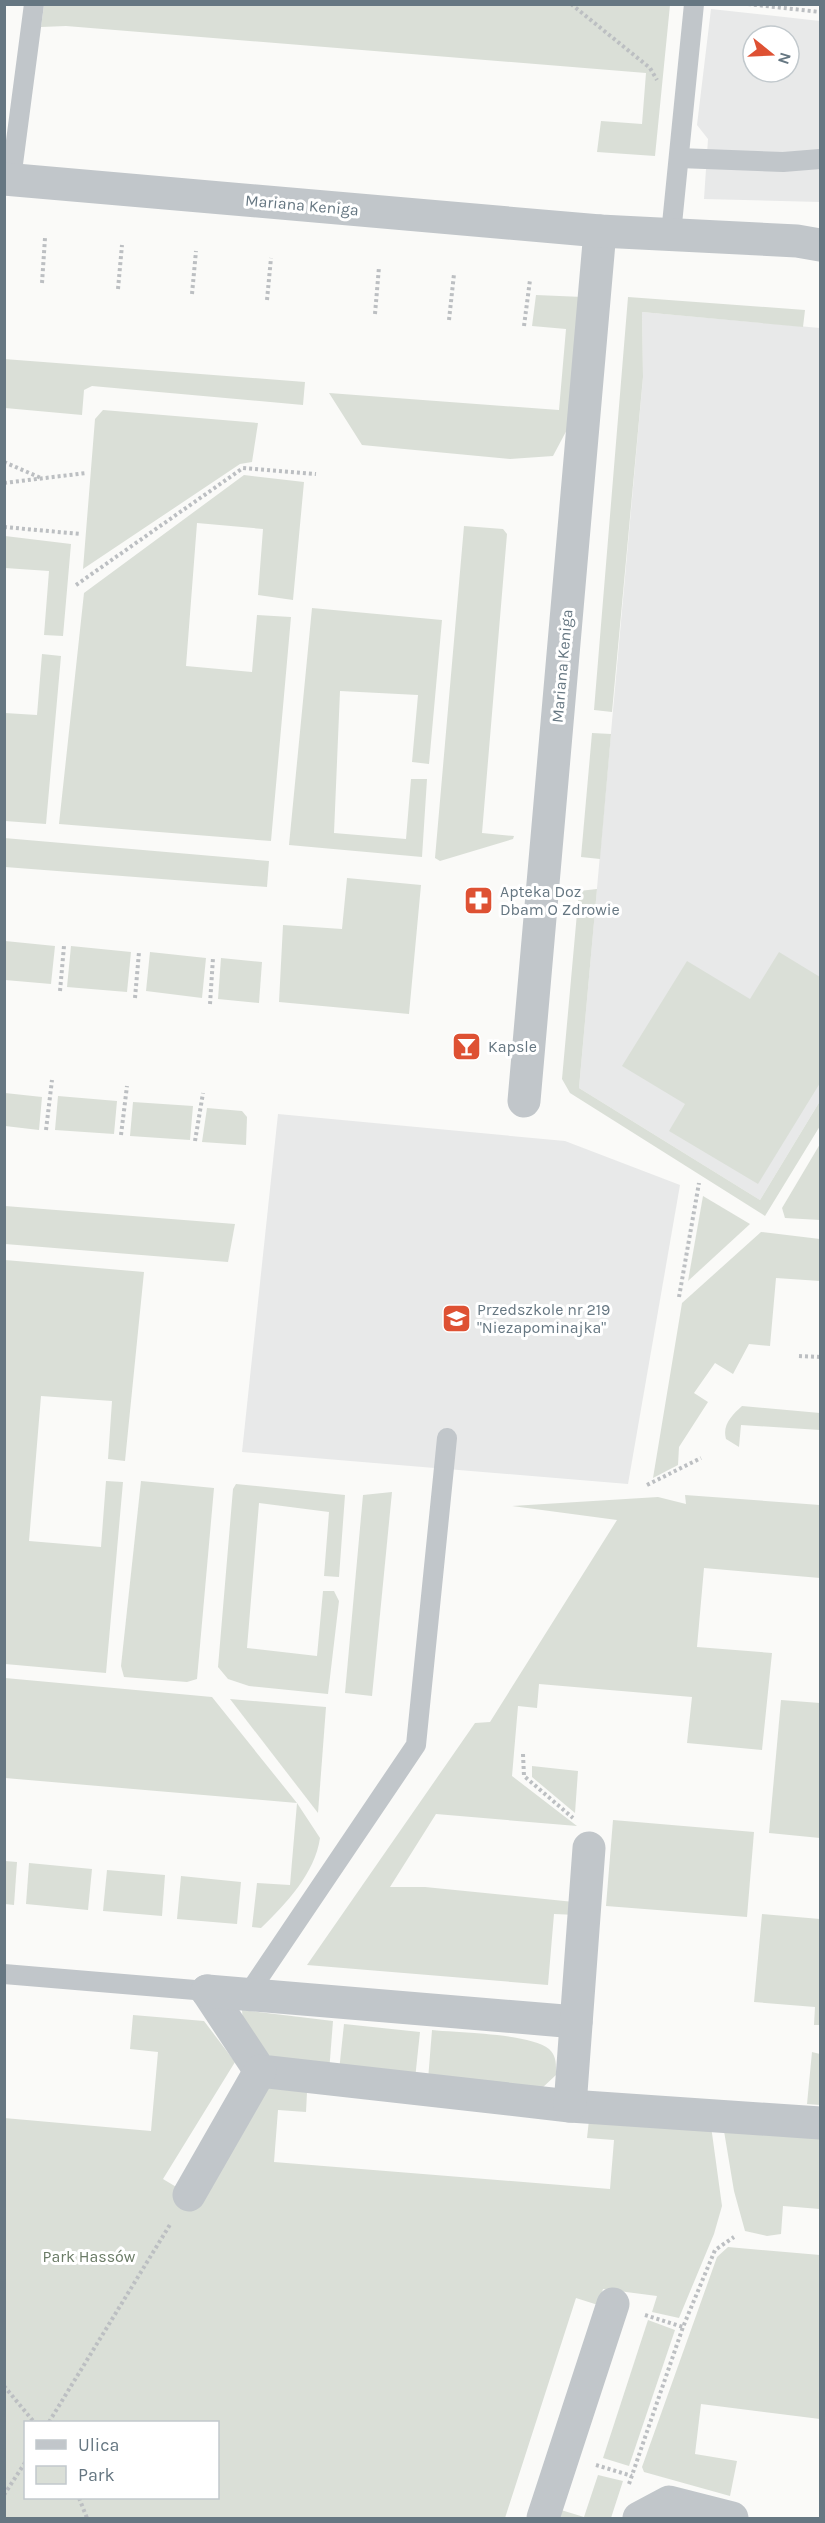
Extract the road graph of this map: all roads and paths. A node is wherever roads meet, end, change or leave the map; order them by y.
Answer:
1 (34, 4) edge
2 (571, 4) edge
3 (694, 4) edge
4 (748, 4) edge
5 (820, 12) edge
6 (662, 89) dead end
7 (679, 158) junction
8 (820, 159) edge
9 (8, 179) edge
10 (600, 231) junction
11 (670, 234) junction
12 (45, 238) dead end
13 (813, 239) edge
14 (122, 245) dead end
15 (196, 251) dead end
16 (271, 258) dead end
17 (379, 267) dead end
18 (454, 274) dead end
19 (530, 280) dead end
20 (42, 283) dead end
21 (118, 288) dead end
22 (192, 294) dead end
23 (267, 300) dead end
24 (375, 314) dead end
25 (449, 320) dead end
26 (524, 326) dead end
27 (4, 462) edge
28 (86, 472) dead end
29 (316, 474) dead end
30 (42, 478) junction
31 (4, 483) edge
32 (4, 527) edge
33 (81, 534) dead end
34 (76, 585) dead end
35 (64, 946) dead end
36 (139, 952) dead end
37 (213, 958) dead end
38 (60, 991) dead end
39 (135, 998) dead end
40 (210, 1005) dead end
41 (52, 1080) dead end
42 (127, 1086) dead end
43 (203, 1093) dead end
44 (524, 1101) dead end
45 (46, 1130) dead end
46 (121, 1135) dead end
47 (195, 1141) dead end
48 (699, 1183) dead end
49 (679, 1297) dead end
50 (799, 1356) dead end
51 (820, 1357) edge
52 (447, 1438) dead end
53 (701, 1458) dead end
54 (647, 1485) dead end
55 (523, 1754) dead end
56 (589, 1848) joint
57 (4, 1974) edge
58 (207, 1991) junction
59 (248, 1994) junction
60 (576, 2022) junction
61 (261, 2072) junction
62 (570, 2106) junction
63 (820, 2123) edge
64 (189, 2195) joint
65 (734, 2237) dead end
66 (613, 2304) dead end
67 (4, 2386) edge
68 (33, 2421) edge
69 (50, 2421) edge
70 (24, 2464) edge
71 (629, 2486) dead end
72 (4, 2495) edge
73 (79, 2499) edge
74 (87, 2518) edge
75 (543, 2518) edge
76 (639, 2518) edge
77 (732, 2518) edge

1 - 9 lane
2 - 6 path
3 - 7 lane
4 - 5 path
7 - 8 lane
7 - 11 lane
9 - 10 street, Mariana Keniga
10 - 11 street, Mariana Keniga
10 - 44 street, Mariana Keniga
11 - 13 street, Mariana Keniga
12 - 20 path
14 - 21 path
15 - 22 path
16 - 23 path
17 - 24 path
18 - 25 path
19 - 26 path
27 - 30 path
28 - 30 path
29 - 34 path
30 - 31 path
32 - 33 path
35 - 38 path
36 - 39 path
37 - 40 path
41 - 45 path
42 - 46 path
43 - 47 path
48 - 49 path
50 - 51 path
52 - 59 lane
53 - 54 path
55 - 56 path
56 - 60 street
57 - 58 lane
58 - 59 street
58 - 61 street
59 - 60 street
60 - 62 street
61 - 62 street
61 - 64 street
62 - 63 street
64 - 69 path
65 - 71 path
66 - 75 street
67 - 68 path
70 - 72 path
73 - 74 path
76 - 77 street

